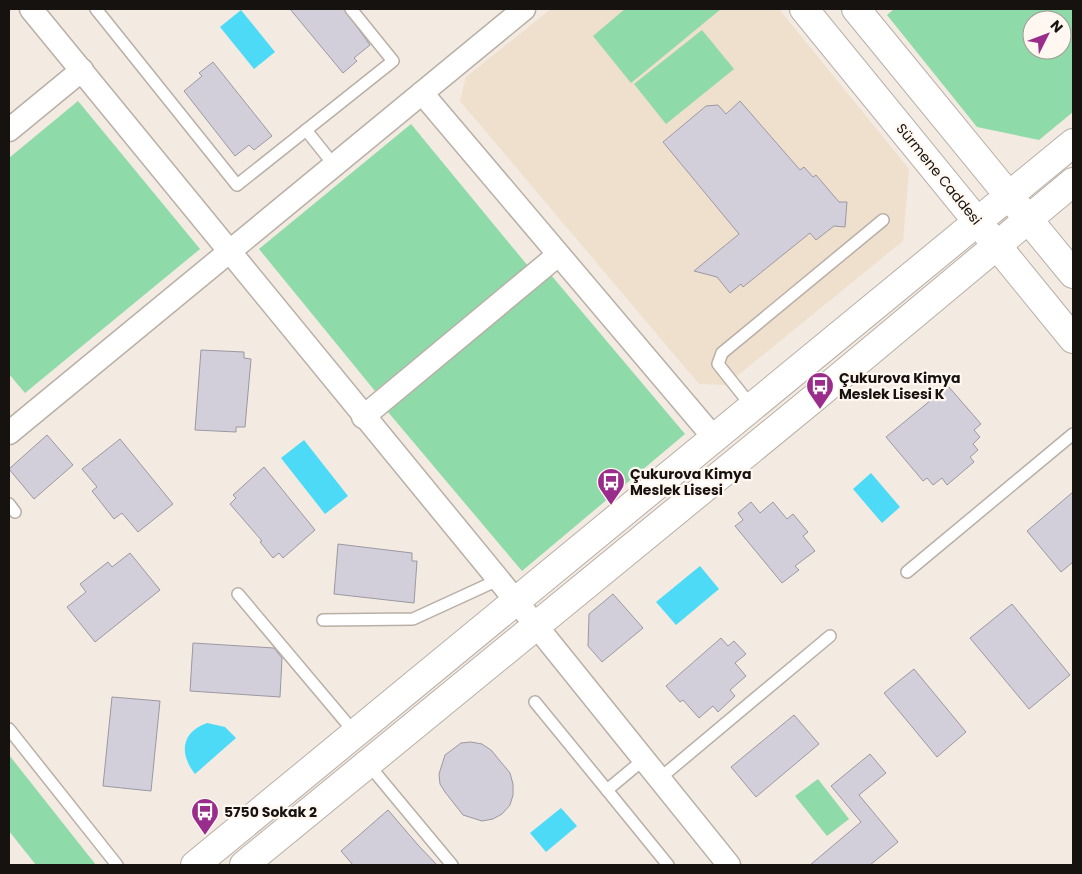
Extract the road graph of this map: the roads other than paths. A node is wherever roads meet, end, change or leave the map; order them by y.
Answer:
1 (31, 9) edge
2 (96, 9) edge
3 (351, 9) edge
4 (524, 9) edge
5 (804, 9) edge
6 (856, 9) edge
7 (82, 70) junction
8 (422, 93) junction
9 (9, 130) edge
10 (306, 130) junction
11 (1073, 143) edge
12 (334, 165) junction
13 (1073, 182) edge
14 (1009, 195) junction
15 (1029, 219) junction
16 (884, 220) dead end
17 (978, 221) junction
18 (997, 245) junction
19 (227, 252) junction
20 (558, 255) junction
21 (1073, 274) edge
22 (1073, 339) edge
23 (753, 408) junction
24 (363, 417) junction
25 (11, 426) edge
26 (1073, 434) edge
27 (715, 439) junction
28 (907, 572) dead end
29 (498, 580) junction
30 (238, 594) dead end
31 (517, 602) junction
32 (323, 620) dead end
33 (536, 626) junction
34 (830, 636) dead end
35 (535, 702) dead end
36 (9, 729) edge
37 (356, 734) junction
38 (643, 760) junction
39 (368, 764) junction
40 (659, 779) junction
41 (607, 790) junction
42 (117, 865) edge
43 (195, 865) edge
44 (244, 865) edge
45 (452, 865) edge
46 (668, 865) edge
47 (729, 865) edge

1 - 7 street
2 - 10 lane
3 - 10 lane
4 - 8 street
5 - 17 street, Sürmene Caddesi
6 - 14 street
7 - 9 street
7 - 19 street
8 - 12 street
8 - 20 street
10 - 12 lane
11 - 14 street
12 - 19 street
13 - 15 street
14 - 15 street
14 - 17 street
15 - 18 street
15 - 21 street
16 - 23 lane
17 - 18 street, Sürmene Caddesi
17 - 23 street
18 - 22 street, Sürmene Caddesi
18 - 33 street
19 - 24 street
19 - 25 street
20 - 24 street
20 - 27 street
23 - 27 street
24 - 29 street
26 - 28 lane
27 - 31 street
29 - 31 street
29 - 32 lane
30 - 37 lane
31 - 33 street
31 - 37 street
33 - 38 street
33 - 39 street
34 - 40 lane
35 - 41 lane
36 - 42 lane
37 - 43 street
38 - 40 street
38 - 41 lane
39 - 44 street
39 - 45 lane
40 - 47 street
41 - 46 lane

